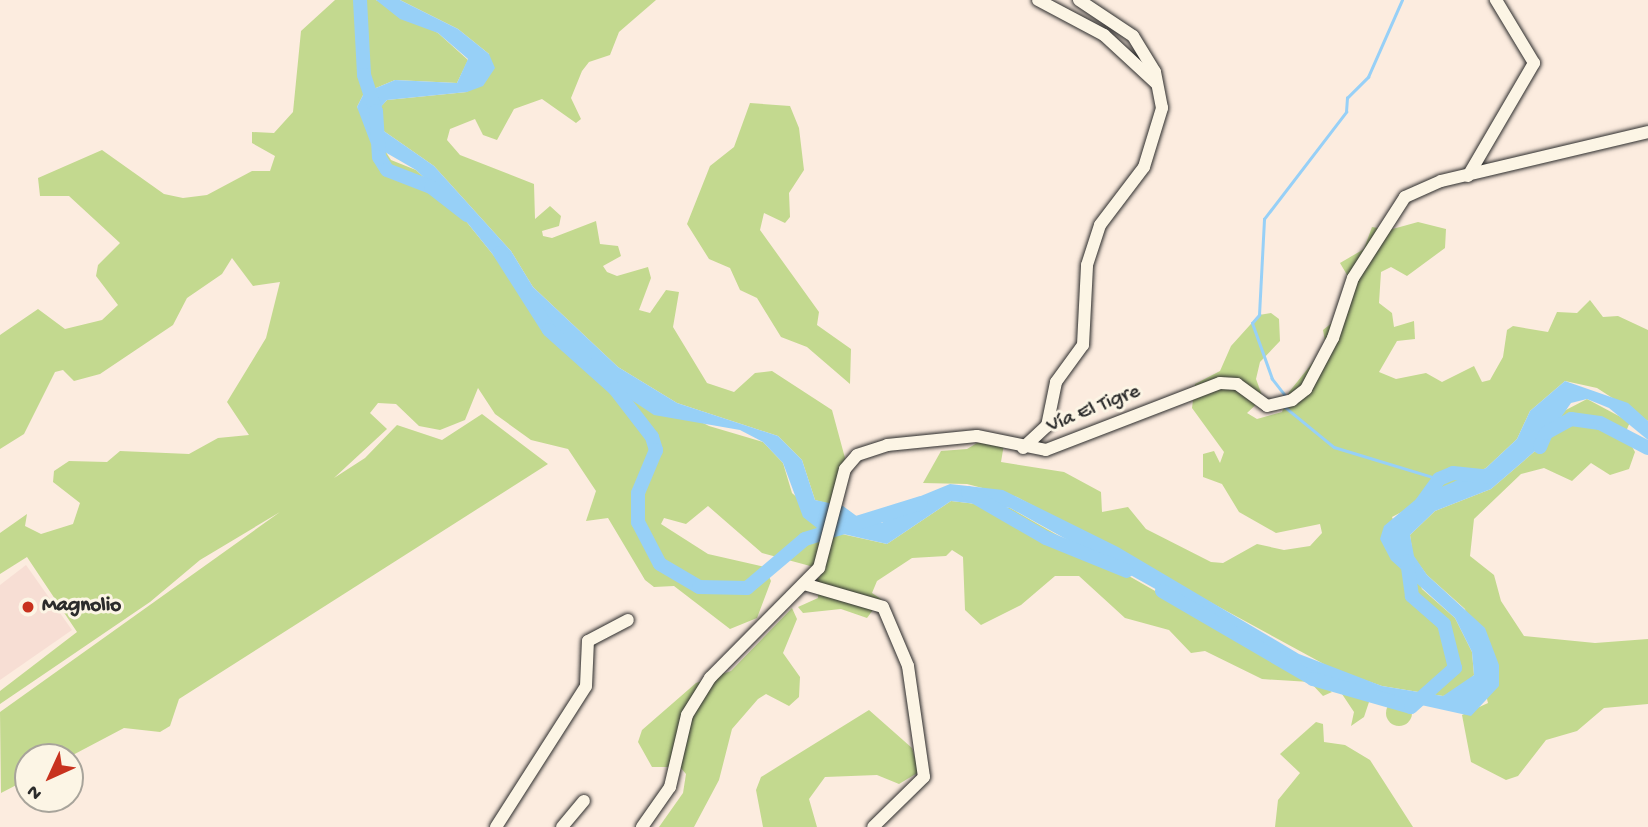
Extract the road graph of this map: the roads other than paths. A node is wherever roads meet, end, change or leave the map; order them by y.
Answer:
1 (1038, 0) edge
2 (1079, 0) edge
3 (1496, 0) edge
4 (1160, 88) junction
5 (1648, 132) edge
6 (1468, 176) junction
7 (1023, 448) junction
8 (804, 584) junction
9 (628, 620) dead end
10 (584, 801) dead end
11 (496, 827) edge
12 (562, 827) edge
13 (642, 827) edge
14 (873, 827) edge

1 - 4 street
2 - 4 street
3 - 6 street
4 - 7 street
5 - 6 street, Vía El Tigre
6 - 7 street, Vía El Tigre
7 - 8 street, Vía El Tigre
8 - 13 street, Vía El Tigre
8 - 14 street
9 - 11 street
10 - 12 street

